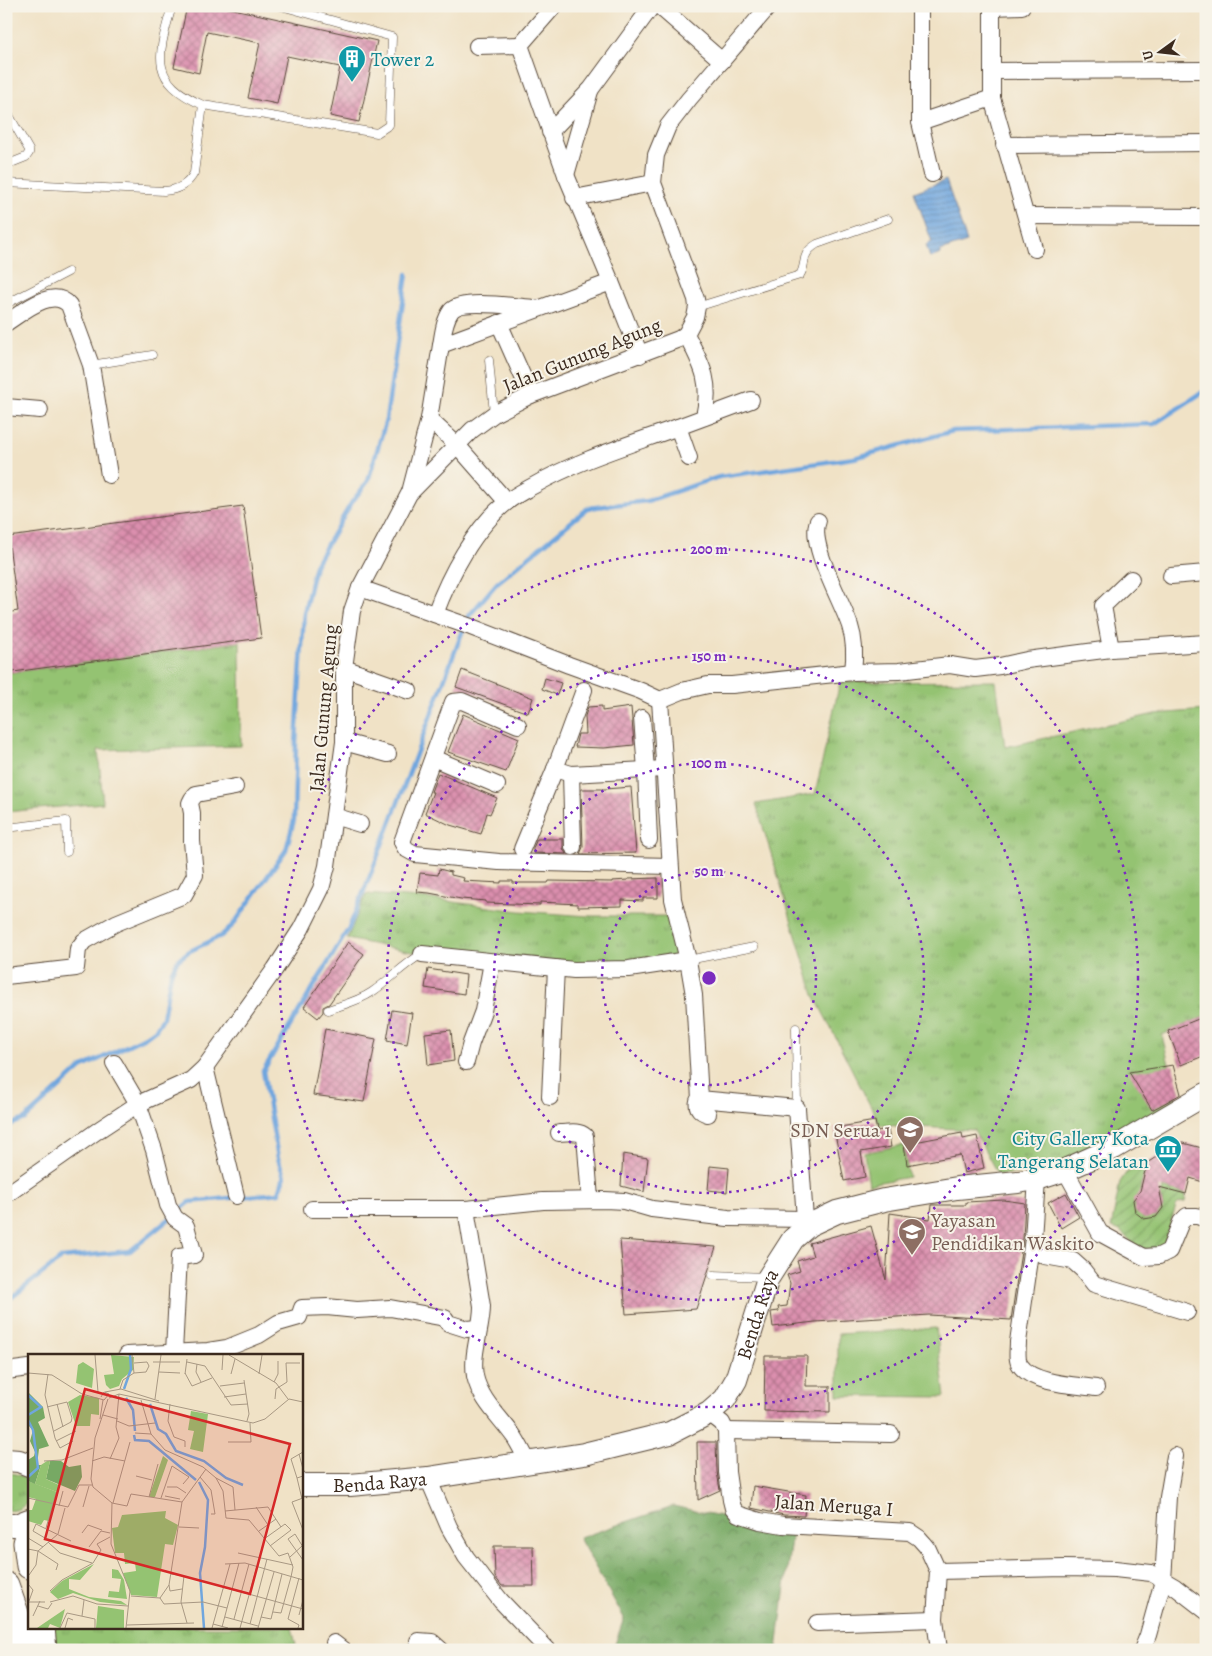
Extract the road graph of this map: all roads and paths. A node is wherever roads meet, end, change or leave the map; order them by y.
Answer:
1 (172, 6) edge
2 (281, 6) edge
3 (554, 6) edge
4 (652, 6) edge
5 (659, 6) edge
6 (769, 6) edge
7 (920, 6) edge
8 (992, 6) edge
9 (1022, 6) edge
10 (520, 45) junction
11 (477, 46) dead end
12 (722, 61) junction
13 (1206, 70) edge
14 (992, 71) junction
15 (591, 89) junction
16 (992, 98) junction
17 (203, 105) junction
18 (6, 110) edge
19 (920, 122) junction
20 (550, 132) junction
21 (1206, 142) edge
22 (1004, 145) junction
23 (6, 165) edge
24 (932, 174) dead end
25 (566, 175) junction
26 (6, 183) edge
27 (653, 183) junction
28 (574, 198) junction
29 (1026, 216) junction
30 (1206, 217) edge
31 (888, 219) dead end
32 (1035, 249) dead end
33 (68, 272) dead end
34 (611, 282) junction
35 (6, 304) edge
36 (697, 307) junction
37 (541, 308) junction
38 (6, 322) edge
39 (499, 323) junction
40 (686, 334) junction
41 (441, 345) junction
42 (640, 354) junction
43 (152, 355) dead end
44 (490, 360) dead end
45 (91, 365) junction
46 (530, 395) junction
47 (751, 400) dead end
48 (6, 407) edge
49 (40, 410) dead end
50 (494, 414) junction
51 (704, 417) junction
52 (429, 419) junction
53 (678, 427) junction
54 (457, 445) junction
55 (688, 458) dead end
56 (110, 475) dead end
57 (409, 494) junction
58 (507, 502) junction
59 (818, 521) dead end
60 (1206, 573) edge
61 (1171, 576) dead end
62 (1131, 579) dead end
63 (360, 588) junction
64 (435, 614) junction
65 (1206, 643) edge
66 (1111, 650) junction
67 (344, 668) junction
68 (853, 672) junction
69 (584, 690) dead end
70 (410, 691) dead end
71 (660, 700) junction
72 (642, 718) dead end
73 (518, 725) dead end
74 (344, 742) junction
75 (388, 754) dead end
76 (433, 758) junction
77 (555, 769) junction
78 (664, 769) junction
79 (646, 770) junction
80 (571, 774) junction
81 (497, 785) dead end
82 (235, 787) dead end
83 (334, 816) junction
84 (360, 824) dead end
85 (6, 828) edge
86 (649, 840) dead end
87 (573, 847) dead end
88 (522, 850) dead end
89 (67, 852) dead end
90 (670, 866) junction
91 (754, 947) dead end
92 (422, 954) joint
93 (688, 960) junction
94 (492, 962) junction
95 (556, 968) junction
96 (6, 976) edge
97 (328, 1010) dead end
98 (796, 1028) dead end
99 (466, 1062) dead end
100 (114, 1063) dead end
101 (205, 1068) junction
102 (1206, 1094) edge
103 (550, 1097) dead end
104 (700, 1100) junction
105 (138, 1104) junction
106 (797, 1108) junction
107 (708, 1114) dead end
108 (559, 1134) dead end
109 (1066, 1170) junction
110 (1037, 1179) junction
111 (6, 1195) edge
112 (236, 1196) dead end
113 (590, 1200) junction
114 (312, 1209) dead end
115 (466, 1209) junction
116 (1206, 1218) edge
117 (807, 1222) junction
118 (1033, 1239) junction
119 (713, 1275) dead end
120 (768, 1278) junction
121 (1187, 1312) dead end
122 (479, 1328) junction
123 (168, 1353) edge
124 (148, 1354) edge
125 (28, 1368) edge
126 (6, 1371) edge
127 (1096, 1388) dead end
128 (709, 1413) junction
129 (726, 1431) junction
130 (891, 1434) dead end
131 (1175, 1456) dead end
132 (528, 1462) junction
133 (428, 1478) junction
134 (302, 1485) edge
135 (6, 1525) edge
136 (24, 1542) edge
137 (938, 1571) junction
138 (1163, 1580) junction
139 (6, 1585) edge
140 (1206, 1611) edge
141 (935, 1620) junction
142 (817, 1623) dead end
143 (42, 1628) edge
144 (418, 1641) dead end
145 (21, 1650) edge
146 (44, 1650) edge
147 (442, 1650) edge
148 (548, 1650) edge
149 (939, 1650) edge
150 (1142, 1650) edge

1 - 17 lane
2 - 17 lane
3 - 10 street
4 - 15 street
5 - 12 street
6 - 12 street
7 - 19 street
8 - 9 street
8 - 14 street
10 - 11 street
10 - 20 street
12 - 27 street
13 - 14 street
14 - 16 street
15 - 20 street
15 - 25 street
16 - 19 street
16 - 22 street
17 - 26 lane
18 - 23 lane
19 - 24 street
20 - 25 street
21 - 22 street
22 - 29 street
25 - 28 street
27 - 28 street
27 - 36 street
28 - 34 street
29 - 30 street
29 - 32 street
31 - 36 lane
33 - 35 lane
34 - 37 street
34 - 42 street
36 - 40 street, Jalan Gunung Agung
37 - 39 street
37 - 41 street
38 - 45 street
39 - 41 street
39 - 46 street
40 - 42 street, Jalan Gunung Agung
40 - 51 street
41 - 52 street
42 - 46 street, Jalan Gunung Agung
43 - 45 lane
44 - 50 lane
45 - 56 street
46 - 50 street, Jalan Gunung Agung
47 - 51 street
48 - 49 street
50 - 54 street, Jalan Gunung Agung
51 - 53 street
52 - 54 street
52 - 57 street
53 - 55 street
53 - 58 street
54 - 57 street, Jalan Gunung Agung
54 - 58 street
57 - 63 street, Jalan Gunung Agung
58 - 64 street
59 - 68 street
60 - 61 street
62 - 66 street
63 - 64 street
63 - 67 street, Jalan Gunung Agung
64 - 71 street
65 - 66 street
66 - 68 street
67 - 70 street
67 - 74 street, Jalan Gunung Agung
68 - 71 street
69 - 77 street
71 - 78 street
72 - 79 street
73 - 76 street
74 - 75 street
74 - 83 street, Jalan Gunung Agung
76 - 81 street
76 - 90 street
77 - 80 street
77 - 88 street
78 - 79 street
78 - 90 street
79 - 80 street
79 - 86 street
80 - 87 street
82 - 96 street
83 - 84 street
83 - 101 street, Jalan Gunung Agung
85 - 89 lane
90 - 93 street
91 - 93 lane
92 - 94 street
92 - 97 lane
93 - 95 street
93 - 104 street
94 - 95 street
94 - 99 street
95 - 103 street
98 - 106 lane
100 - 105 street
101 - 105 street, Jalan Gunung Agung
101 - 112 street
102 - 109 street, Benda Raya
104 - 106 street
104 - 107 street
105 - 111 street, Jalan Gunung Agung
105 - 123 street
106 - 117 street
108 - 113 street
109 - 110 street, Benda Raya
109 - 116 street
110 - 117 street, Benda Raya
110 - 118 street
113 - 115 street
113 - 117 street
114 - 115 street
115 - 122 street
117 - 120 street, Benda Raya
118 - 121 street
118 - 127 street
119 - 120 lane
120 - 128 street, Benda Raya
122 - 123 street
122 - 132 street
123 - 124 street
125 - 126 street
128 - 129 street
128 - 132 street, Benda Raya
129 - 130 street
129 - 137 street, Jalan Meruga I
131 - 138 street
132 - 133 street, Benda Raya
133 - 134 street, Benda Raya
133 - 148 street
135 - 136 street
137 - 138 street
137 - 141 street, Jalan Meruga I
138 - 140 street
138 - 150 street
139 - 145 main road
141 - 142 street
141 - 149 street, Jalan Meruga I
143 - 146 main road
144 - 147 street

